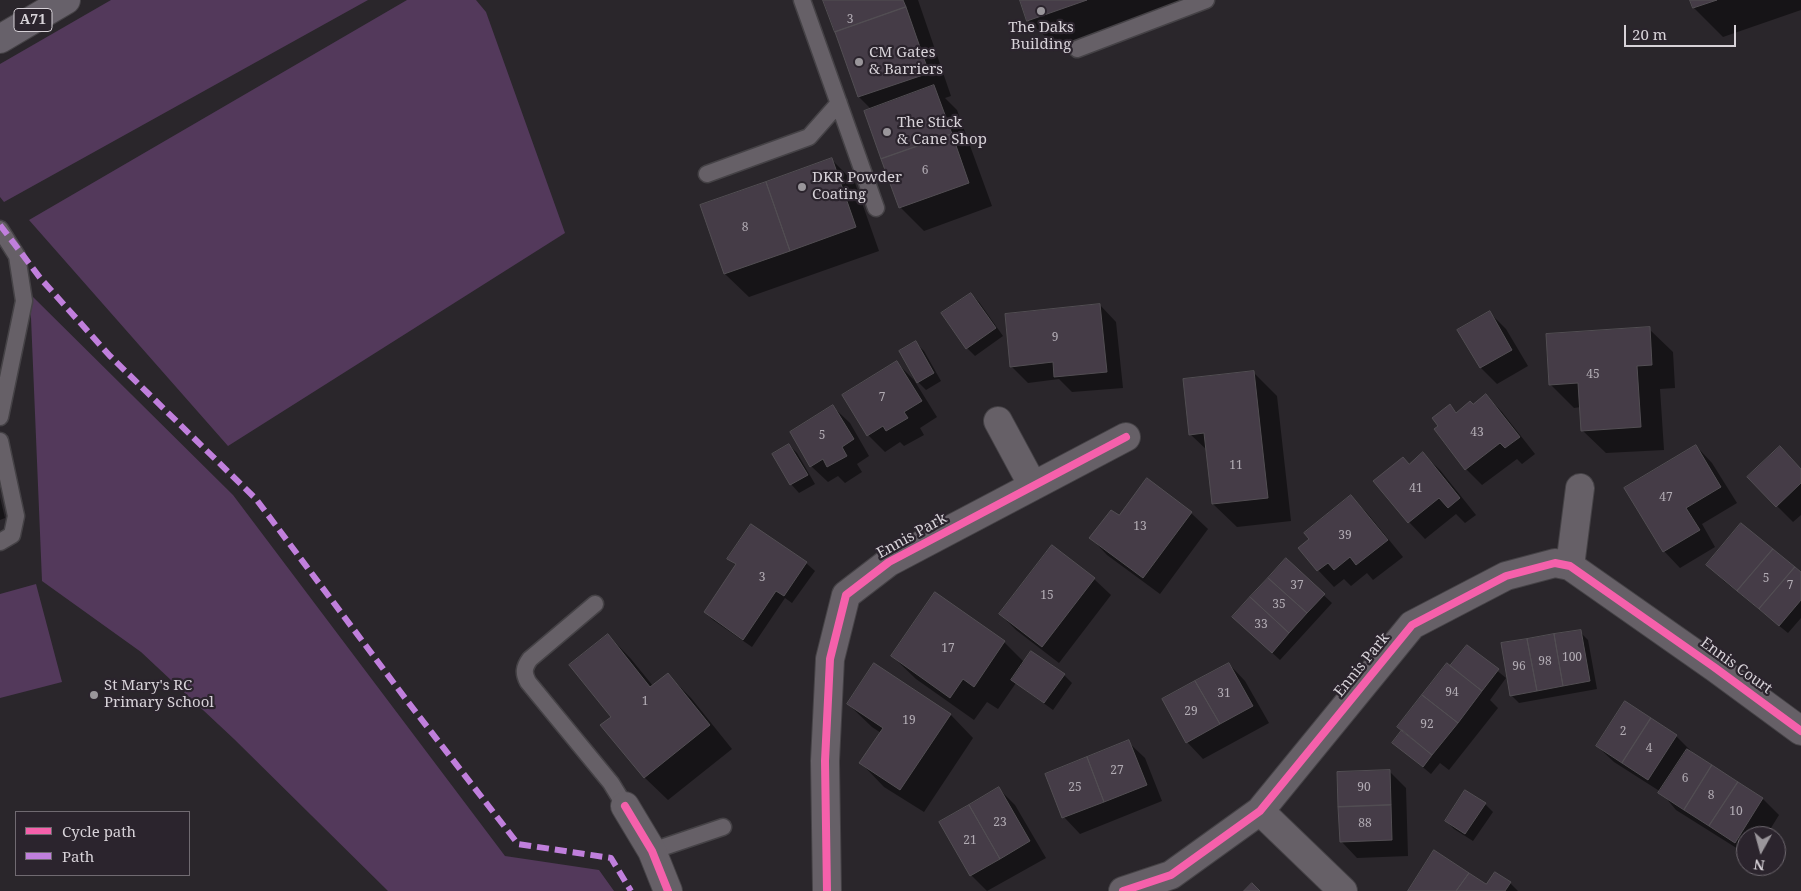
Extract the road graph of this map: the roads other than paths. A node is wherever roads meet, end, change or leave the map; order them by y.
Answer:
1 (802, 0) edge
2 (1206, 0) edge
3 (62, 1) edge
4 (0, 39) edge
5 (1077, 48) dead end
6 (839, 103) junction
7 (707, 174) dead end
8 (876, 208) dead end
9 (0, 230) edge
10 (0, 417) edge
11 (998, 421) dead end
12 (1126, 437) dead end
13 (0, 441) edge
14 (1033, 486) junction
15 (1580, 488) dead end
16 (0, 542) edge
17 (1570, 566) junction
18 (595, 604) dead end
19 (1801, 731) edge
20 (625, 806) joint
21 (1260, 811) junction
22 (722, 827) dead end
23 (652, 851) junction
24 (668, 891) edge
25 (827, 891) edge
26 (1123, 891) edge
27 (1343, 891) edge

1 - 6 lane
2 - 5 lane
3 - 4 main road, A71
6 - 7 lane
6 - 8 lane
9 - 10 lane
11 - 14 street
12 - 14 street, Ennis Park
13 - 16 lane
14 - 25 street, Ennis Park
15 - 17 street
17 - 19 street, Ennis Court
17 - 21 street, Ennis Park
18 - 20 lane
20 - 23 street
21 - 26 street, Ennis Park
21 - 27 street
22 - 23 lane
23 - 24 street

